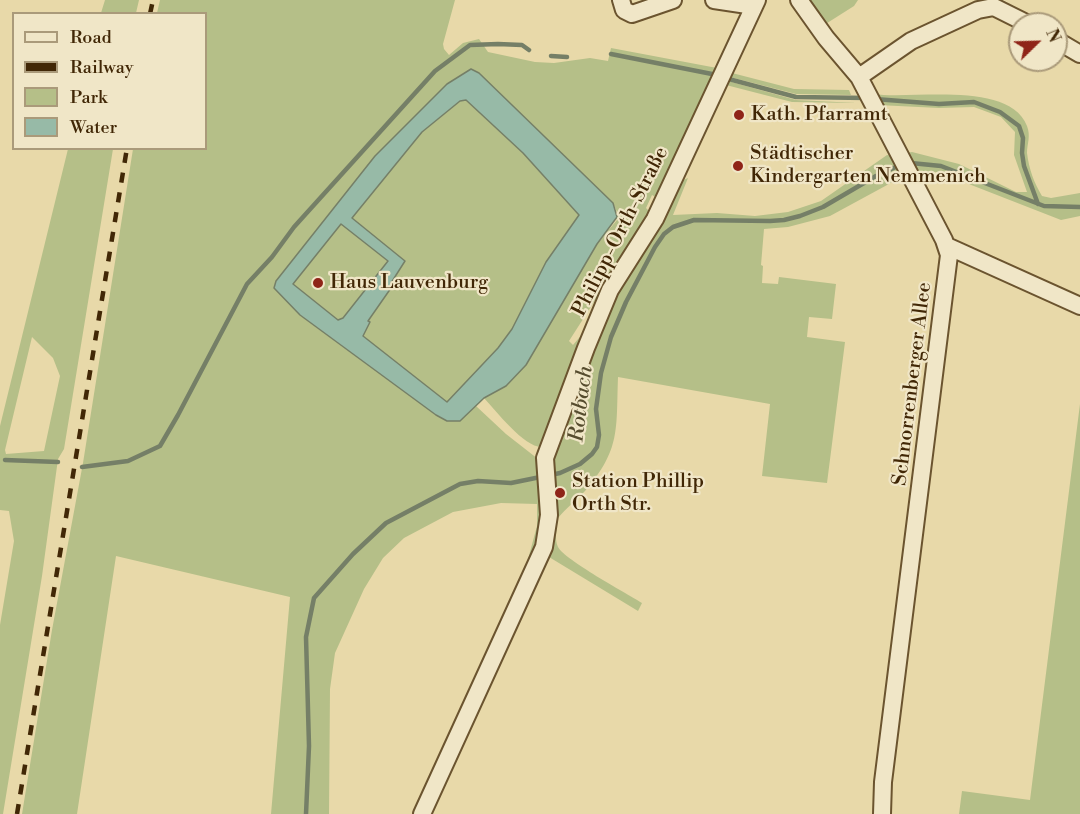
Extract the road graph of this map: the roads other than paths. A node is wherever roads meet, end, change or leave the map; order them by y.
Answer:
1 (621, 0) edge
2 (672, 0) edge
3 (714, 0) edge
4 (799, 0) edge
5 (756, 3) edge
6 (1008, 14) edge
7 (859, 77) junction
8 (947, 246) junction
9 (1080, 306) edge
10 (422, 814) edge
11 (882, 814) edge

1 - 2 street
3 - 5 street, Philipp-Orth-Straße
4 - 7 street, Schnorrenberger Allee
5 - 10 street, Philipp-Orth-Straße
6 - 7 street
7 - 8 street, Schnorrenberger Allee
8 - 9 street
8 - 11 street, Schnorrenberger Allee

